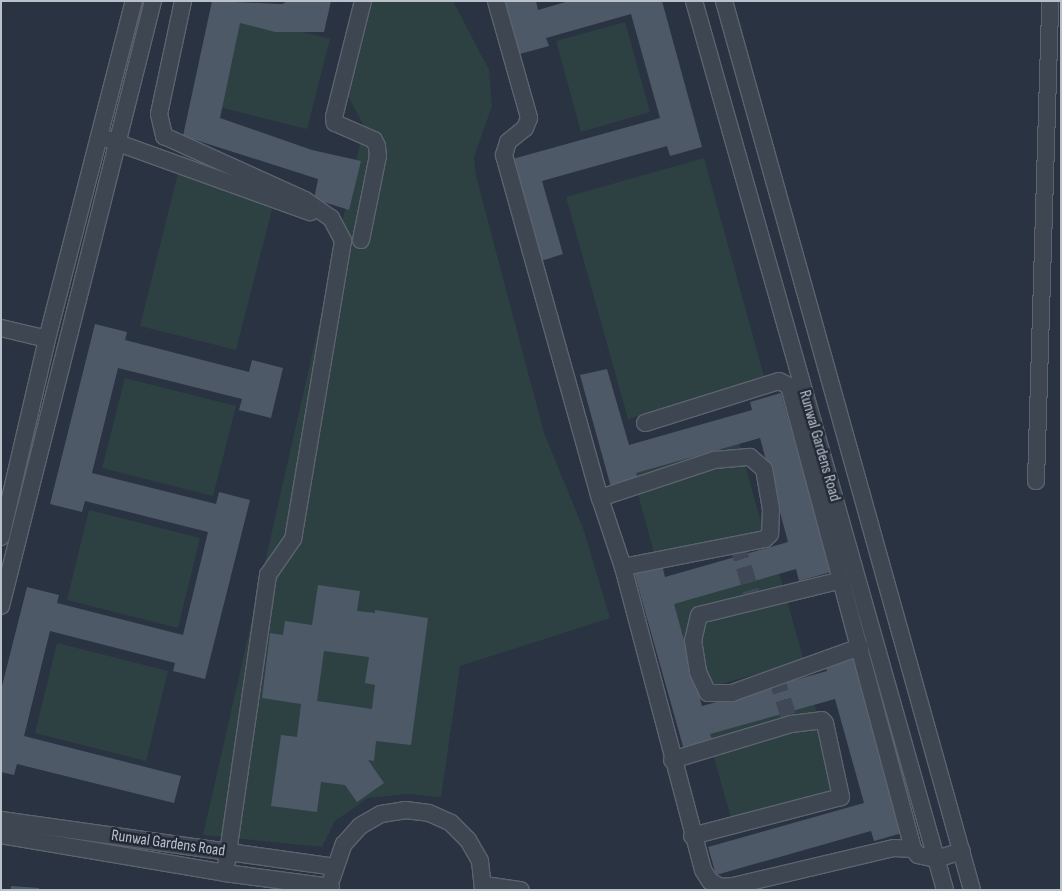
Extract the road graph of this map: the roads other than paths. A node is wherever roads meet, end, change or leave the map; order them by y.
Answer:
1 (134, 1) edge
2 (154, 1) edge
3 (183, 1) edge
4 (363, 1) edge
5 (496, 1) edge
6 (694, 1) edge
7 (724, 1) edge
8 (1050, 1) edge
9 (100, 137) junction
10 (118, 142) junction
11 (331, 218) junction
12 (361, 240) dead end
13 (1, 328) edge
14 (47, 339) junction
15 (645, 423) dead end
16 (1036, 481) dead end
17 (600, 498) junction
18 (1, 537) edge
19 (623, 567) junction
20 (842, 580) junction
21 (1, 606) edge
22 (860, 647) junction
23 (672, 760) junction
24 (1, 820) edge
25 (1, 835) edge
26 (957, 835) junction
27 (692, 836) junction
28 (931, 842) junction
29 (228, 852) junction
30 (915, 852) junction
31 (962, 852) junction
32 (936, 859) junction
33 (334, 866) junction
34 (225, 873) junction
35 (332, 888) edge
36 (483, 888) edge
37 (521, 890) edge
38 (946, 890) edge
39 (972, 890) edge

1 - 9 street
2 - 10 street
3 - 11 street
4 - 12 street
5 - 17 street
6 - 28 street, Runwal Gardens Road
7 - 26 street, Runwal Gardens Road
8 - 16 street
9 - 10 street
9 - 14 street
10 - 11 street
10 - 21 street
11 - 29 street
13 - 14 street
14 - 18 street
15 - 20 street
17 - 19 street
17 - 19 street
19 - 23 street
20 - 22 street
20 - 22 street
22 - 30 street
23 - 27 street
23 - 27 street
24 - 29 street, Runwal Gardens Road
25 - 34 street, Runwal Gardens Road
26 - 28 street
26 - 31 street, Runwal Gardens Road
27 - 30 street
28 - 30 street
28 - 32 street, Runwal Gardens Road
29 - 33 street, Runwal Gardens Road
29 - 34 street
30 - 32 street
31 - 32 street
31 - 39 street, Runwal Gardens Road
32 - 38 street, Runwal Gardens Road
33 - 35 street, Runwal Gardens Road
33 - 36 street, Runwal Gardens Road
34 - 35 street, Runwal Gardens Road
36 - 37 street, Runwal Gardens Road

